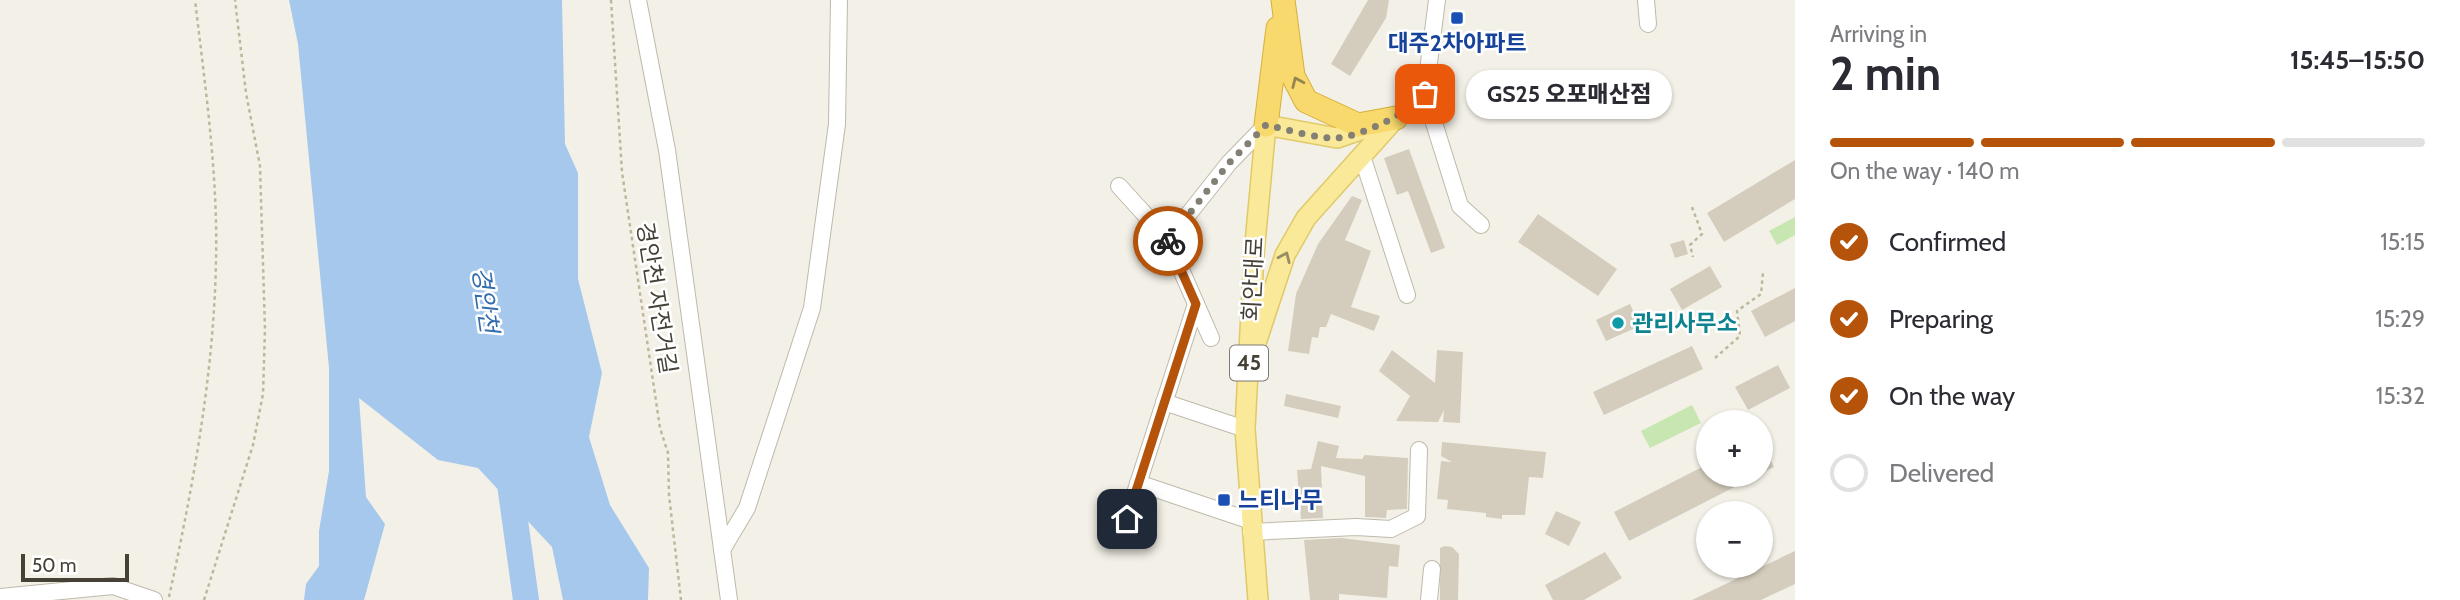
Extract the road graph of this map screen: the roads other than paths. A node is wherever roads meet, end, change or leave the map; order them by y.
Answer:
1 (638, 0) edge
2 (839, 0) edge
3 (1282, 0) edge
4 (1437, 0) edge
5 (1646, 0) edge
6 (1648, 24) dead end
7 (1425, 94) junction
8 (1396, 118) junction
9 (1266, 125) junction
10 (1362, 156) junction
11 (1119, 187) dead end
12 (1481, 225) dead end
13 (1168, 240) junction
14 (1407, 295) dead end
15 (1196, 304) junction
16 (1210, 338) dead end
17 (1248, 368) junction
18 (1164, 402) junction
19 (1245, 429) junction
20 (1419, 450) dead end
21 (1138, 483) junction
22 (1127, 519) dead end
23 (1251, 527) junction
24 (722, 550) junction
25 (1432, 569) dead end
26 (0, 597) edge
27 (154, 600) edge
28 (729, 600) edge
29 (1258, 600) edge
30 (1429, 600) edge

1 - 24 street
2 - 24 street
8 -> 3 highway
3 - 9 highway, 회안대로 / 45
4 - 7 street
5 - 6 street
7 - 8 street
7 - 12 street
8 - 9 main road
8 - 10 main road
9 - 13 street
9 - 17 main road, 회안대로 / 45
10 - 14 street
17 -> 10 main road
11 - 13 street
13 - 15 street
15 - 16 street
15 - 18 street
17 - 19 main road, 회안대로 / 45
18 - 19 street
18 - 21 street
19 - 23 main road, 회안대로 / 45
20 - 23 street
21 - 22 street
21 - 23 street
23 - 29 main road, 회안대로 / 45
24 - 28 street
25 - 30 street
26 - 27 street

